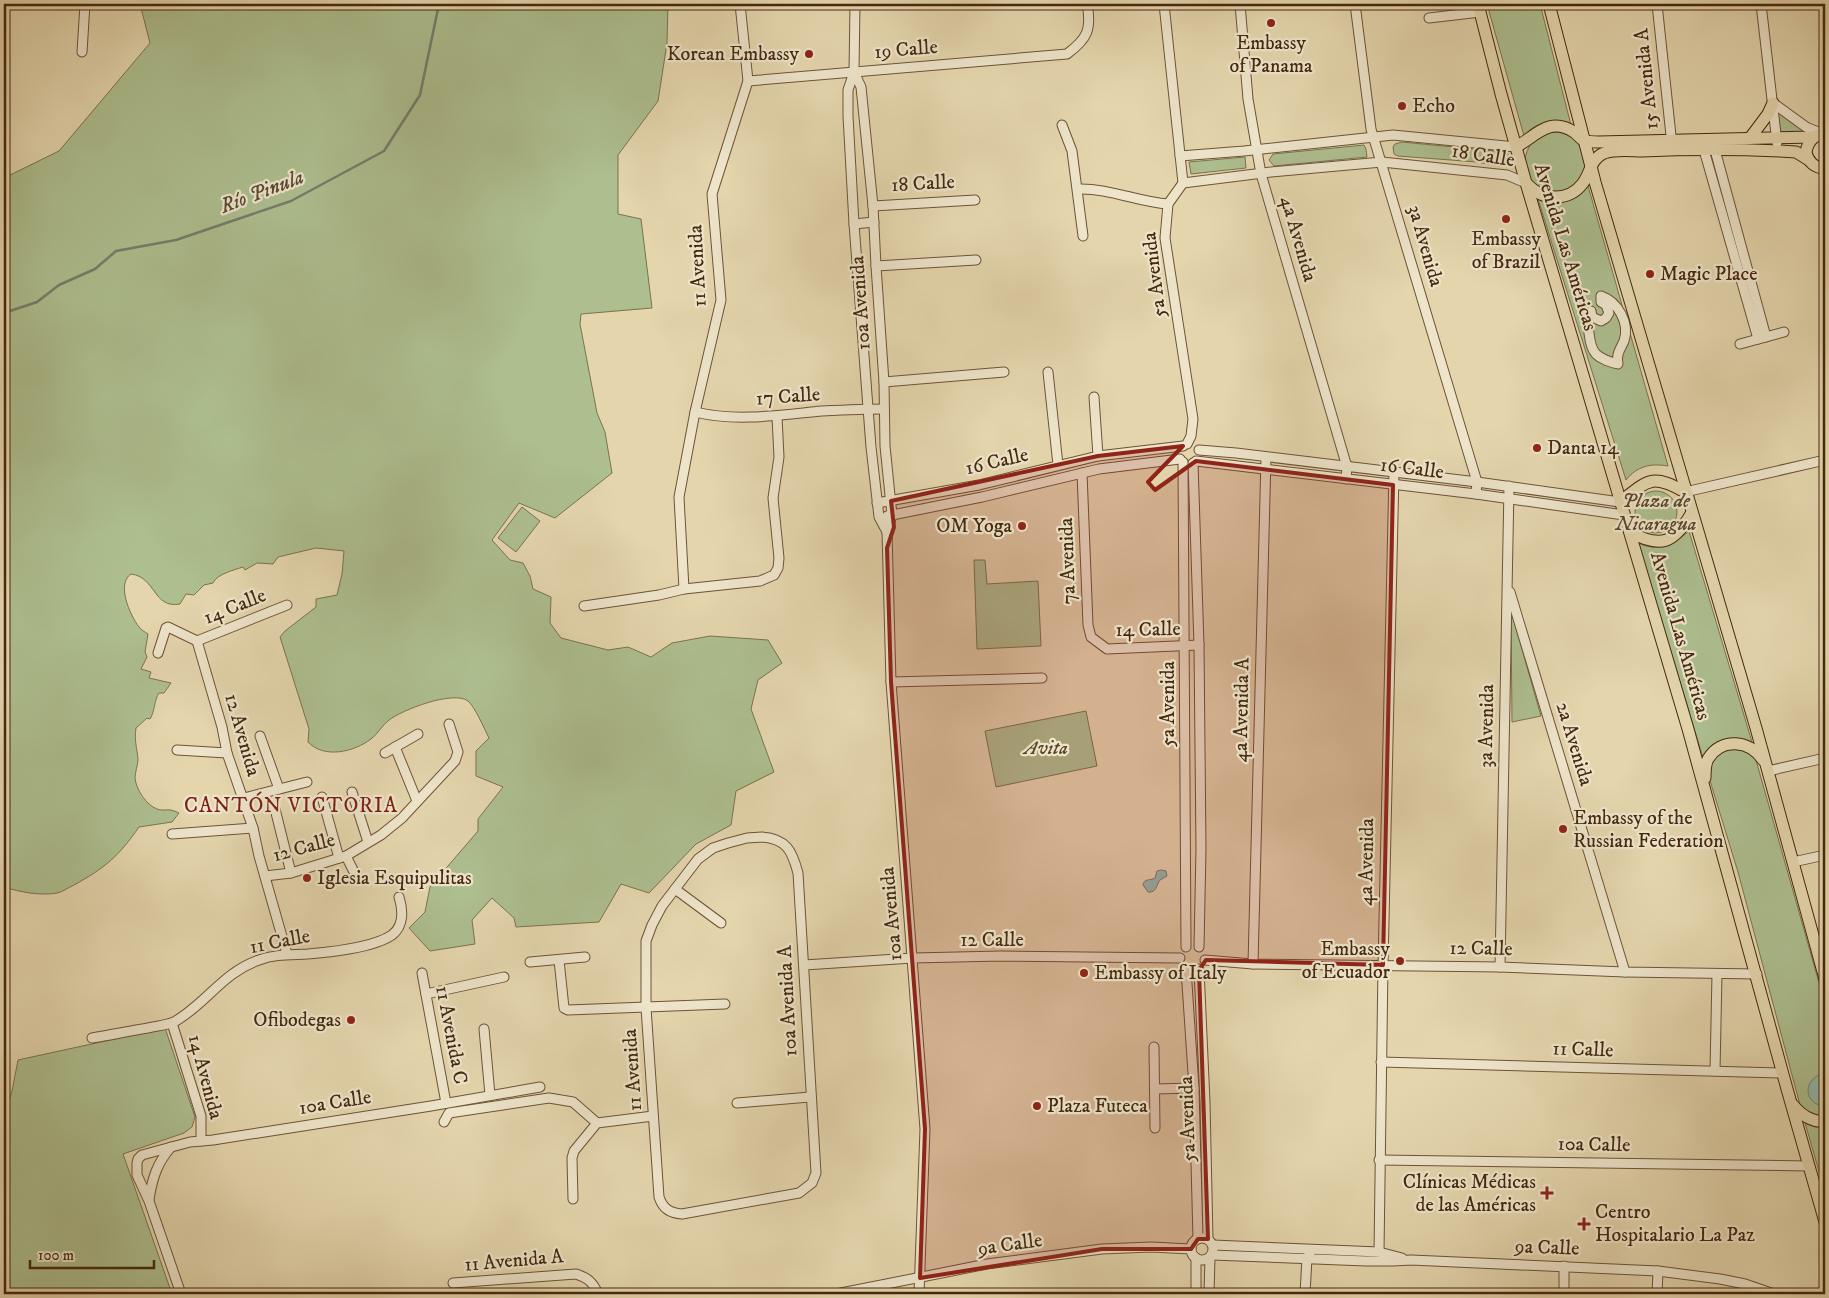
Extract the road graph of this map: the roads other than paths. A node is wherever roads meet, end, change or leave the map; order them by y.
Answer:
1 (85, 4) edge
2 (740, 4) edge
3 (855, 4) edge
4 (1087, 4) edge
5 (1164, 4) edge
6 (1240, 4) edge
7 (1355, 4) edge
8 (1548, 4) edge
9 (1657, 4) edge
10 (1761, 4) edge
11 (1479, 8) edge
12 (1430, 18) dead end
13 (82, 52) dead end
14 (854, 72) junction
15 (748, 81) junction
16 (1773, 103) junction
17 (1062, 125) dead end
18 (1821, 135) edge
19 (1374, 137) junction
20 (1750, 138) junction
21 (1776, 138) junction
22 (1584, 141) junction
23 (1672, 145) junction
24 (1516, 147) junction
25 (1256, 149) junction
26 (1709, 150) junction
27 (1777, 151) junction
28 (1180, 156) junction
29 (1809, 160) junction
30 (1382, 162) junction
31 (1590, 166) junction
32 (1825, 169) edge
33 (1261, 174) junction
34 (1183, 183) junction
35 (1526, 183) junction
36 (1078, 189) junction
37 (975, 200) dead end
38 (1168, 204) junction
39 (874, 206) junction
40 (874, 222) junction
41 (854, 224) junction
42 (1082, 236) dead end
43 (976, 260) dead end
44 (876, 266) junction
45 (1624, 321) joint
46 (1784, 332) dead end
47 (1762, 338) junction
48 (1740, 344) dead end
49 (1004, 372) dead end
50 (1048, 372) dead end
51 (884, 382) junction
52 (1094, 398) dead end
53 (869, 409) junction
54 (884, 409) junction
55 (695, 412) junction
56 (777, 417) junction
57 (1191, 446) junction
58 (1098, 456) junction
59 (1266, 457) junction
60 (1182, 460) junction
61 (1825, 460) edge
62 (1195, 462) junction
63 (1058, 465) junction
64 (1347, 467) junction
65 (1266, 469) junction
66 (1394, 472) junction
67 (1082, 473) junction
68 (1346, 479) junction
69 (1477, 482) junction
70 (1393, 485) junction
71 (1509, 486) junction
72 (1685, 492) junction
73 (1476, 494) junction
74 (1509, 499) junction
75 (891, 501) junction
76 (1620, 502) junction
77 (877, 503) junction
78 (912, 511) junction
79 (1691, 514) junction
80 (892, 515) junction
81 (1624, 515) junction
82 (879, 517) junction
83 (887, 532) junction
84 (1630, 532) junction
85 (887, 548) junction
86 (1507, 582) junction
87 (684, 589) junction
88 (287, 605) dead end
89 (584, 606) dead end
90 (197, 641) junction
91 (1098, 644) joint
92 (1199, 645) junction
93 (1185, 647) junction
94 (158, 653) dead end
95 (1042, 678) dead end
96 (891, 682) junction
97 (449, 724) dead end
98 (418, 734) dead end
99 (260, 736) dead end
100 (396, 747) junction
101 (177, 750) dead end
102 (227, 753) junction
103 (385, 753) dead end
104 (1825, 758) edge
105 (1767, 767) junction
106 (307, 782) dead end
107 (1705, 787) junction
108 (279, 789) junction
109 (352, 792) dead end
110 (322, 797) dead end
111 (244, 798) junction
112 (416, 800) junction
113 (275, 809) dead end
114 (253, 828) junction
115 (172, 834) dead end
116 (762, 838) joint
117 (368, 842) junction
118 (1825, 855) edge
119 (342, 857) junction
120 (1793, 862) junction
121 (290, 873) junction
122 (265, 876) junction
123 (357, 878) dead end
124 (675, 889) junction
125 (399, 897) dead end
126 (721, 923) dead end
127 (1186, 947) junction
128 (1199, 947) junction
129 (287, 954) junction
130 (585, 957) dead end
131 (913, 958) junction
132 (1180, 958) junction
133 (559, 960) junction
134 (1205, 960) junction
135 (530, 962) dead end
136 (1254, 964) junction
137 (804, 965) junction
138 (1383, 965) junction
139 (1500, 967) junction
140 (1186, 969) junction
141 (1199, 969) junction
142 (1625, 972) junction
143 (422, 973) dead end
144 (1716, 974) junction
145 (1756, 974) junction
146 (504, 977) dead end
147 (1825, 979) edge
148 (426, 994) junction
149 (725, 1004) dead end
150 (646, 1008) junction
151 (172, 1023) junction
152 (484, 1029) dead end
153 (92, 1038) dead end
154 (1154, 1047) dead end
155 (1381, 1062) junction
156 (1715, 1071) junction
157 (1783, 1073) junction
158 (540, 1086) dead end
159 (1194, 1088) junction
160 (1154, 1089) junction
161 (490, 1095) junction
162 (810, 1097) junction
163 (1790, 1101) junction
164 (446, 1103) junction
165 (737, 1103) dead end
166 (653, 1116) junction
167 (444, 1122) dead end
168 (1825, 1122) edge
169 (597, 1123) junction
170 (1155, 1128) dead end
171 (201, 1140) junction
172 (171, 1147) junction
173 (1379, 1160) junction
174 (1809, 1166) junction
175 (812, 1183) joint
176 (573, 1199) dead end
177 (149, 1201) junction
178 (1825, 1222) edge
179 (1198, 1239) junction
180 (1191, 1249) junction
181 (1210, 1249) junction
182 (1314, 1249) junction
183 (1378, 1252) junction
184 (1224, 1255) junction
185 (1196, 1258) junction
186 (1307, 1258) junction
187 (1405, 1260) junction
188 (1366, 1261) junction
189 (1564, 1266) junction
190 (1658, 1271) junction
191 (1208, 1273) junction
192 (920, 1278) junction
193 (453, 1284) dead end
194 (1753, 1291) edge
195 (181, 1294) edge
196 (598, 1294) edge
197 (836, 1294) edge
198 (919, 1294) edge
199 (1196, 1294) edge
200 (1208, 1294) edge
201 (1305, 1294) edge
202 (1564, 1294) edge
203 (1657, 1294) edge
204 (1774, 1294) edge

1 - 13 street
2 - 15 street, 11 Avenida
3 - 14 street, 10a Avenida
4 - 14 street, 19 Calle
5 - 28 street
6 - 25 street, 4a Avenida
7 - 19 street, 3a Avenida
8 - 22 main road
9 - 23 street, 15 Avenida A
10 - 16 street
11 - 12 street
11 - 24 main road, Avenida Las Américas
14 - 15 street, 19 Calle
14 - 39 street, 10a Avenida
14 - 41 street, 10a Avenida
15 - 55 street, 11 Avenida
16 - 18 street
16 - 20 main road
16 - 21 street
17 - 36 street
18 - 21 main road, 18 Calle
18 - 29 main road
19 - 24 street, 18 Calle
19 - 25 street, 18 Calle
19 - 30 street, 3a Avenida
20 - 21 main road, 18 Calle
20 - 23 main road, 18 Calle
21 - 27 street
22 - 23 main road, 18 Calle
22 - 24 main road, 18 Calle
22 - 31 main road
23 - 26 main road, 18 Calle
23 - 31 main road, 18 Calle
24 - 35 main road, Avenida Las Américas
25 - 28 street, 18 Calle
25 - 33 street, 4a Avenida
26 - 27 main road, 18 Calle
26 - 47 street
27 - 29 main road, 18 Calle
28 - 34 street
29 - 32 main road, 18 Calle
30 - 33 street, 18 Calle
30 - 35 street, 18 Calle
30 - 69 street, 3a Avenida
31 - 35 main road, 18 Calle
31 - 72 main road
33 - 34 street, 18 Calle
33 - 64 street, 4a Avenida
34 - 38 street, 5a Avenida
35 - 76 main road, Avenida Las Américas
36 - 38 street
36 - 42 street
37 - 39 street, 18 Calle
38 - 57 street, 5a Avenida
39 - 40 street, 10a Avenida
40 - 41 street
40 - 44 street, 10a Avenida
41 - 53 street, 10a Avenida
43 - 44 street
44 - 51 street, 10a Avenida
45 - 45 street
46 - 47 street
47 - 48 street
49 - 51 street
50 - 63 street
51 - 54 street, 10a Avenida
52 - 58 street
53 - 54 street, 17 Calle
53 - 56 street, 17 Calle
53 - 77 street, 10a Avenida
54 - 75 street, 10a Avenida
55 - 56 street, 17 Calle
55 - 87 street, 11 Avenida
56 - 87 street
57 - 58 street, 16 Calle
57 - 59 street, 16 Calle
57 - 60 street, 5a Avenida
57 - 62 street, 5a Avenida
58 - 63 street, 16 Calle
59 - 64 street, 16 Calle
59 - 65 street, 4a Avenida A
60 - 62 street, 16 Calle
60 - 67 street, 16 Calle
60 - 93 street, 5a Avenida
61 - 72 street
62 - 65 street, 16 Calle
62 - 92 street, 5a Avenida
63 - 75 street, 16 Calle
64 - 66 street, 16 Calle
64 - 68 street, 4a Avenida
65 - 68 street, 16 Calle
65 - 136 street, 4a Avenida A
66 - 69 street, 16 Calle
66 - 70 street, 4a Avenida
67 - 78 street, 16 Calle
67 - 91 street, 7a Avenida
68 - 70 street, 16 Calle
69 - 71 street, 16 Calle
69 - 73 street, 3a Avenida
70 - 73 street, 16 Calle
70 - 138 street, 4a Avenida
71 - 74 street, 3a Avenida
71 - 76 street, 16 Calle
72 - 76 main road
72 - 79 main road
73 - 74 street, 16 Calle
74 - 81 street, 16 Calle
74 - 86 street, 3a Avenida
75 - 77 street, 16 Calle
75 - 80 street, 10a Avenida
76 - 81 main road, Avenida Las Américas
77 - 82 street, 10a Avenida
78 - 80 street, 16 Calle
78 - 85 street
79 - 84 main road
79 - 105 main road
80 - 82 street, 16 Calle
80 - 83 street, 10a Avenida
81 - 84 main road, Avenida Las Américas
82 - 83 street, 10a Avenida
83 - 85 street, 10a Avenida
84 - 107 main road, Avenida Las Américas
85 - 96 street, 10a Avenida
86 - 139 street, 3a Avenida
86 - 142 street, 2a Avenida
87 - 89 street
88 - 90 street, 14 Calle
90 - 94 street, 14 Calle
90 - 102 street, 12 Avenida
91 - 93 street, 14 Calle
92 - 93 street, 14 Calle
92 - 128 street, 5a Avenida
93 - 127 street, 5a Avenida
95 - 96 street
96 - 131 street, 10a Avenida
97 - 112 street, 12 Calle
98 - 100 street
99 - 108 street
100 - 103 street
100 - 112 street
101 - 102 street
102 - 111 street, 12 Avenida
104 - 105 street
105 - 107 main road
105 - 120 main road
106 - 108 street
107 - 145 main road, Avenida Las Américas
108 - 111 street
109 - 117 street
110 - 119 street
111 - 114 street, 12 Avenida
112 - 117 street, 12 Calle
113 - 121 street
114 - 115 street
114 - 122 street, 12 Avenida
116 - 124 street, 11 Avenida
116 - 137 street, 10a Avenida A
117 - 119 street, 12 Calle
118 - 120 street
119 - 121 street, 12 Calle
119 - 123 street
120 - 147 main road
121 - 122 street, 12 Calle
122 - 129 street, 12 Avenida
124 - 126 street
124 - 150 street, 11 Avenida
125 - 129 street, 11 Calle
127 - 128 street
127 - 132 street
128 - 134 street
129 - 151 street, 11 Calle
130 - 133 street
131 - 132 street, 12 Calle
131 - 137 street, 12 Calle
131 - 192 street, 10a Avenida
132 - 140 street
133 - 135 street
133 - 150 street
134 - 136 street, 12 Calle
134 - 141 street
136 - 138 street, 12 Calle
137 - 162 street, 10a Avenida A
138 - 139 street, 12 Calle
138 - 155 street, 4a Avenida
139 - 142 street, 12 Calle
140 - 141 street
140 - 159 street, 5a Avenida
141 - 181 street, 5a Avenida
142 - 144 street, 12 Calle
143 - 148 street, 11 Avenida C
144 - 145 street, 12 Calle
144 - 156 street
145 - 157 main road, Avenida Las Américas
146 - 148 street
148 - 164 street, 11 Avenida C
149 - 150 street
150 - 166 street, 11 Avenida
151 - 153 street, 11 Calle
151 - 171 street, 14 Avenida
152 - 161 street
154 - 160 street
155 - 156 street, 11 Calle
155 - 173 street, 4a Avenida
156 - 157 street, 11 Calle
157 - 163 main road, Avenida Las Américas
158 - 161 street, 10a Calle
159 - 160 street
159 - 179 street, 5a Avenida
160 - 170 street
161 - 164 street, 10a Calle
162 - 165 street
162 - 175 street, 10a Avenida A
163 - 168 main road
163 - 174 main road, Avenida Las Américas
164 - 171 street, 10a Calle
166 - 169 street
166 - 175 street, 11 Avenida
167 - 169 street
169 - 176 street
171 - 172 street, 10a Calle
172 - 177 street
172 - 177 street, 10a Calle
173 - 174 street, 10a Calle
173 - 183 street, 4a Avenida
174 - 178 main road, Avenida Las Américas
177 - 195 street
179 - 180 street
179 - 181 street
180 - 185 street
180 - 192 street, 9a Calle
181 - 182 street, 9a Calle
181 - 184 street, 9a Calle
181 - 185 street
181 - 191 street, 5a Avenida
182 - 183 street, 9a Calle
182 - 186 street
183 - 187 street, 9a Calle
183 - 188 street
184 - 186 street, 9a Calle
184 - 191 street
185 - 199 street
186 - 188 street, 9a Calle
186 - 201 street
187 - 188 street, 9a Calle
187 - 189 street, 9a Calle
189 - 190 street, 9a Calle
189 - 202 street
190 - 194 street, 9a Calle
190 - 203 street
191 - 200 street, 5a Avenida
192 - 197 street, 9a Calle
192 - 198 street, 10a Avenida
193 - 196 street, 11 Avenida A
194 - 204 street, 9a Calle

